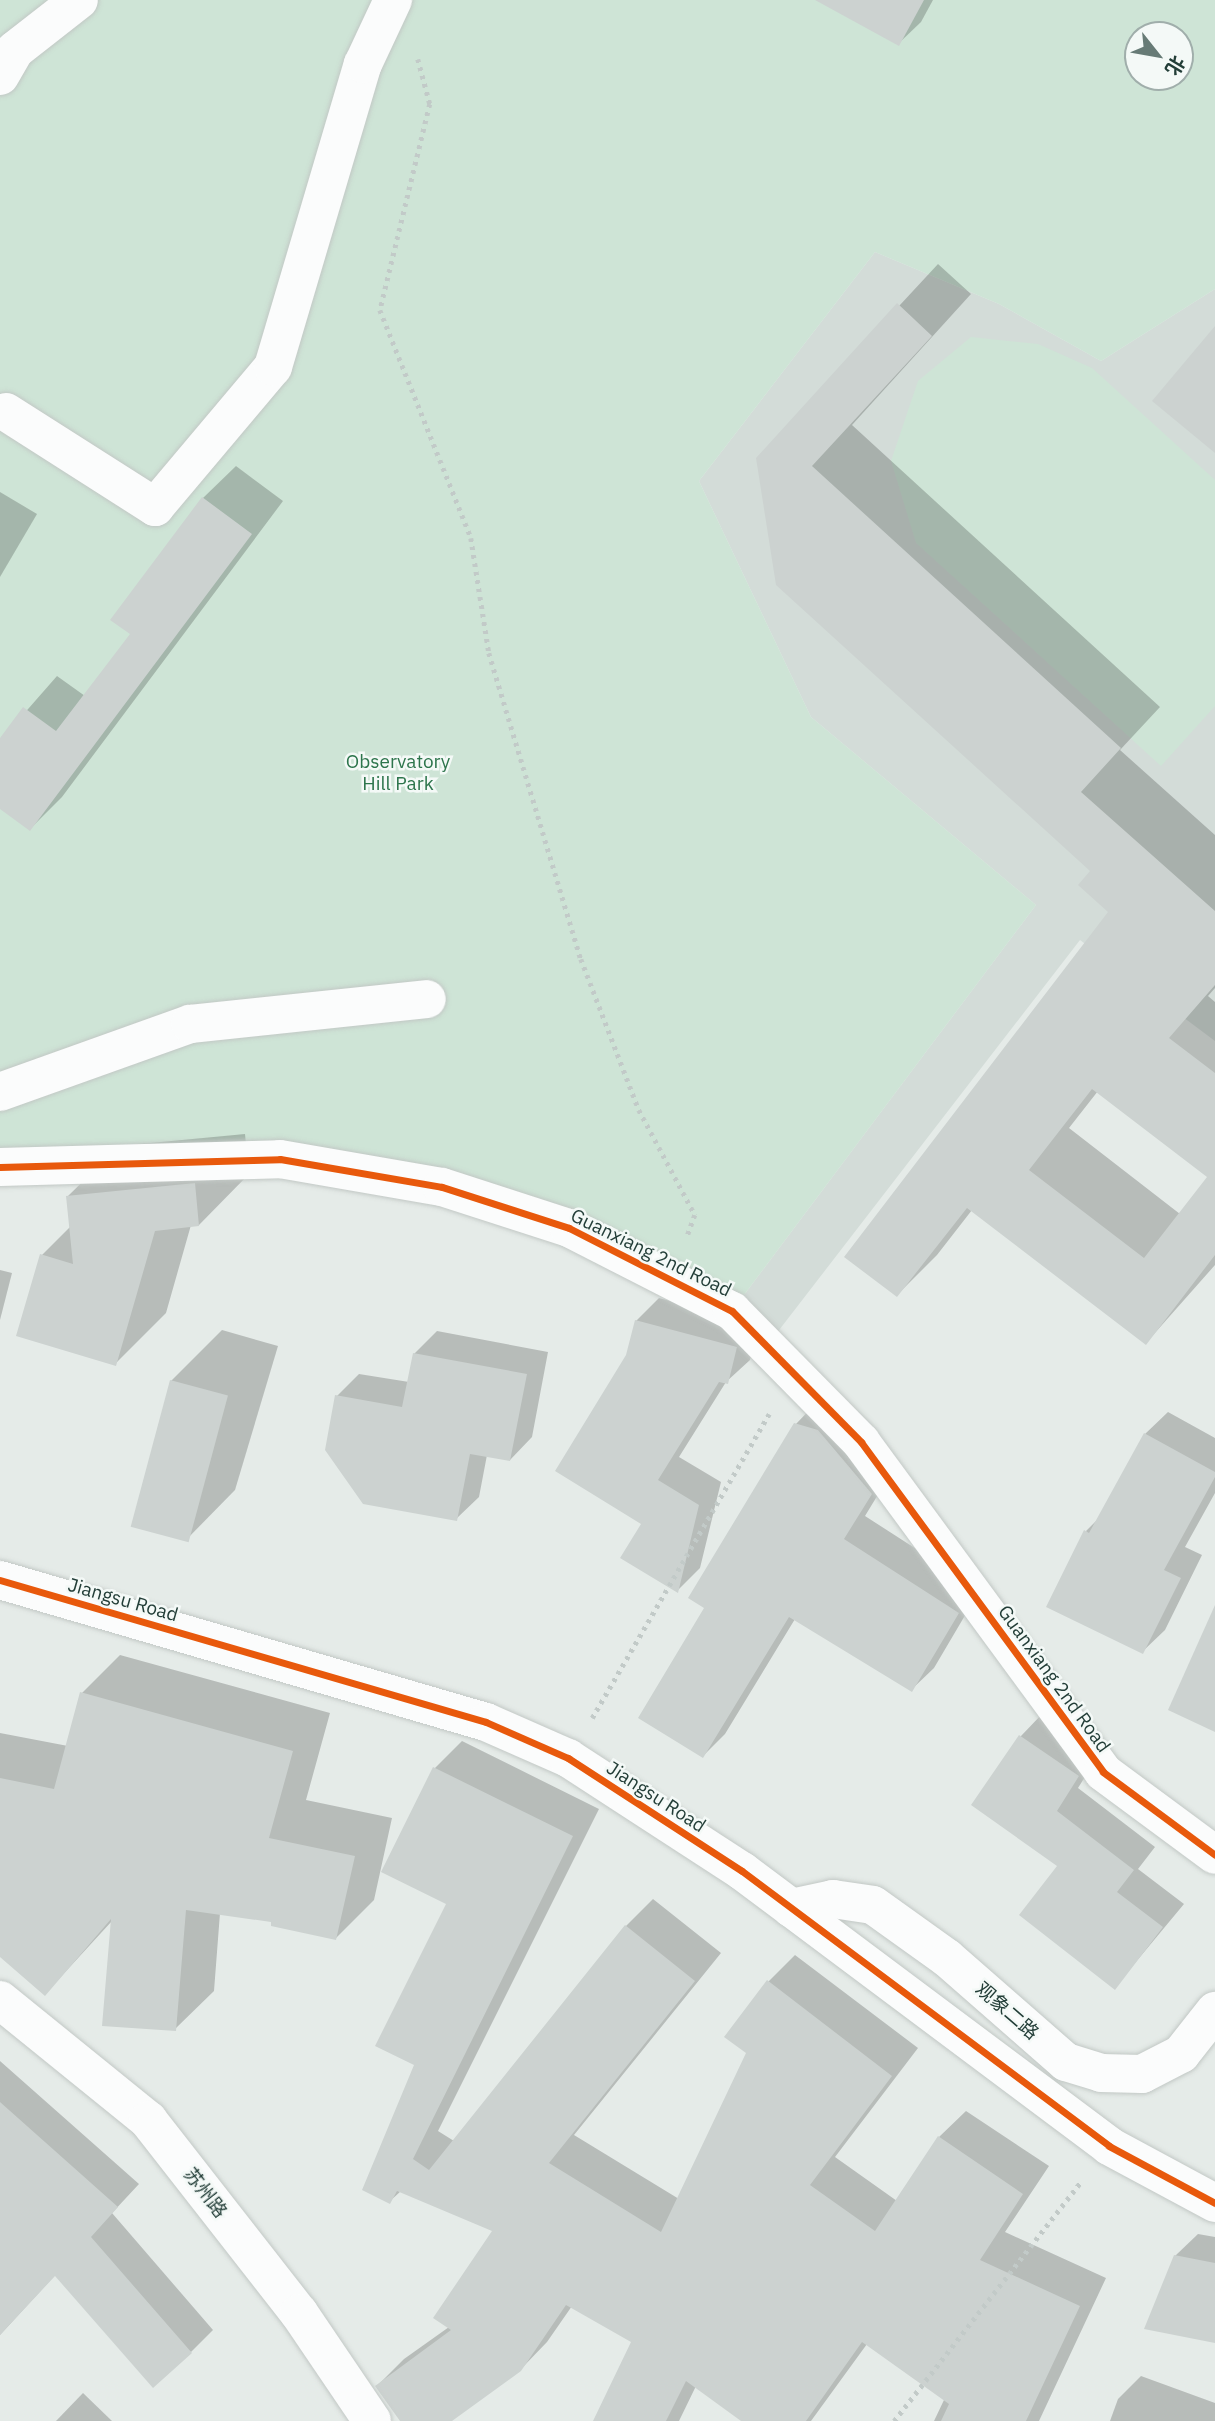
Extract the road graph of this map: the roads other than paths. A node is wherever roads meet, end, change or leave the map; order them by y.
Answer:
1 (79, 0) edge
2 (393, 0) edge
3 (0, 76) edge
4 (6, 412) dead end
5 (427, 999) dead end
6 (0, 1092) edge
7 (0, 1167) edge
8 (0, 1580) edge
9 (1215, 1855) edge
10 (791, 1908) junction
11 (0, 2000) edge
12 (1215, 2011) edge
13 (1215, 2203) edge
14 (372, 2421) edge

1 - 3 street
2 - 4 street
5 - 6 street
7 - 9 street, Guanxiang 2nd Road
8 - 10 street, Jiangsu Road
10 - 12 street, 观象二路
10 - 13 street, Jiangsu Road
11 - 14 street, 苏州路

